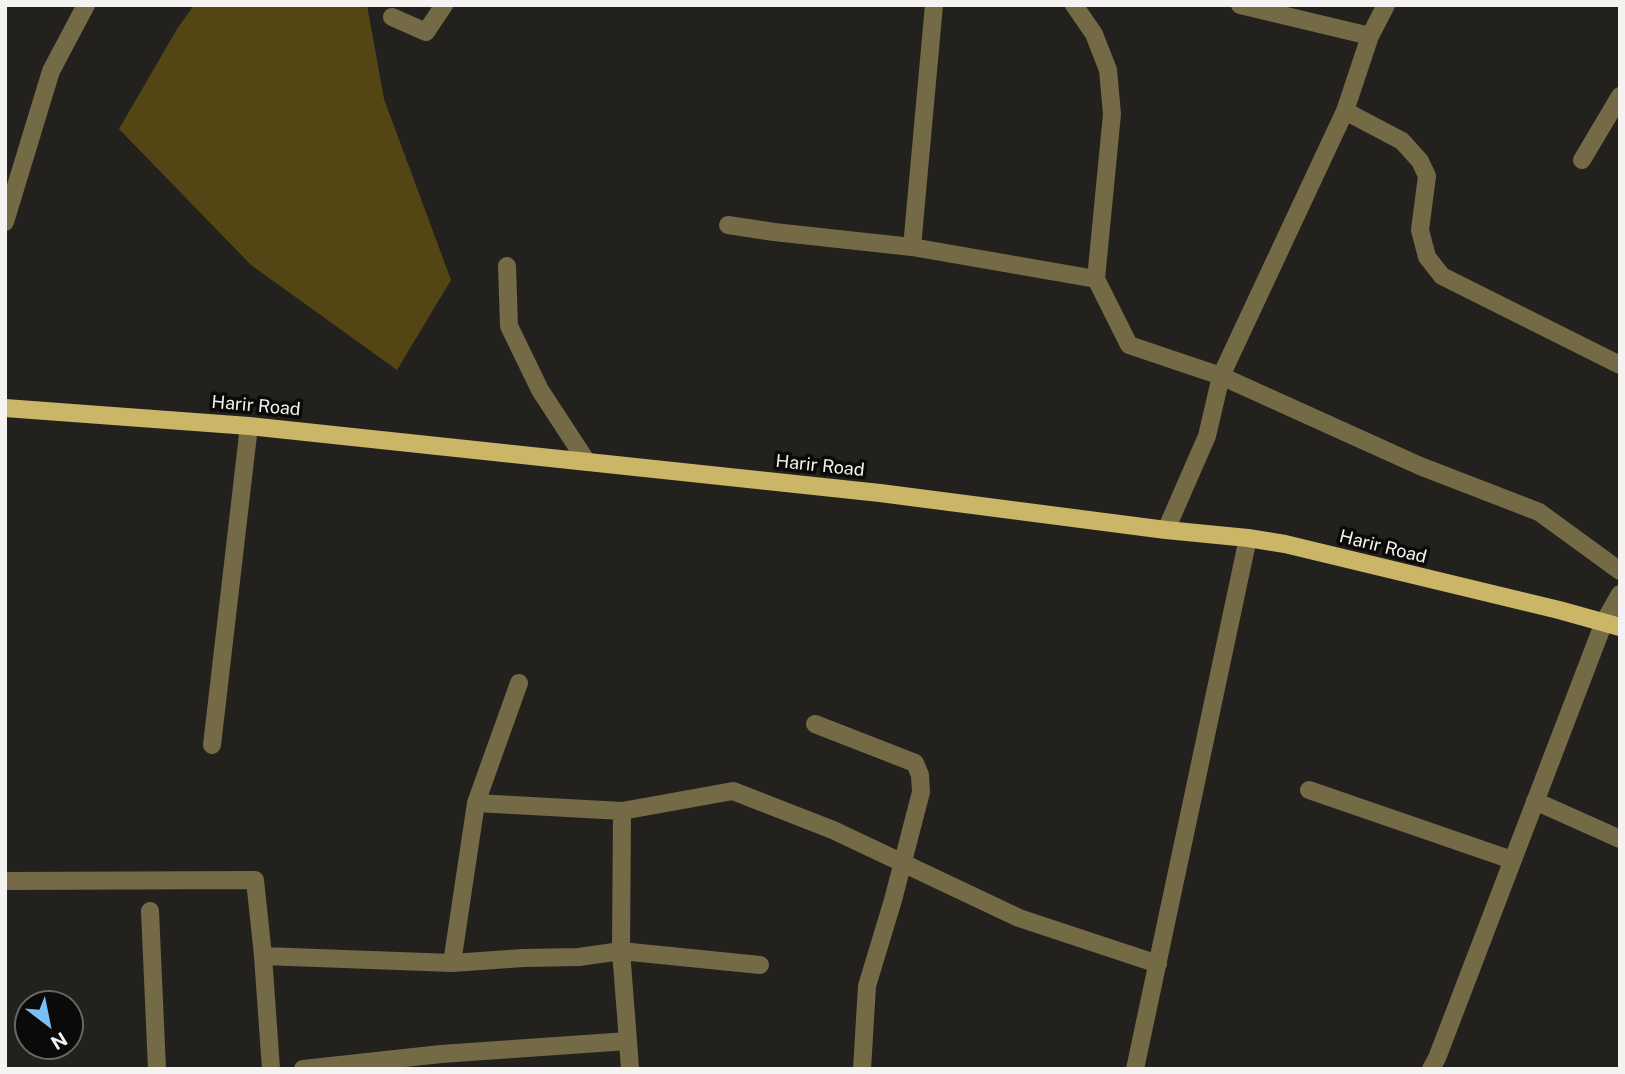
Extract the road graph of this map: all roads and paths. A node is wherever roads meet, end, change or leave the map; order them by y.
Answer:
1 (86, 5) edge
2 (444, 5) edge
3 (934, 5) edge
4 (1074, 5) edge
5 (1240, 5) edge
6 (1386, 5) edge
7 (392, 17) dead end
8 (1370, 36) junction
9 (1620, 96) edge
10 (1345, 111) junction
11 (1582, 160) dead end
12 (5, 222) edge
13 (728, 225) dead end
14 (912, 247) junction
15 (507, 266) dead end
16 (1096, 279) junction
17 (1620, 365) edge
18 (1221, 376) junction
19 (5, 408) edge
20 (249, 426) junction
21 (587, 462) junction
22 (1166, 530) junction
23 (1248, 538) junction
24 (1620, 571) edge
25 (1620, 594) edge
26 (1612, 625) edge
27 (519, 683) dead end
28 (815, 724) dead end
29 (212, 745) dead end
30 (1309, 790) dead end
31 (1535, 801) junction
32 (476, 803) junction
33 (622, 811) junction
34 (1620, 839) edge
35 (1512, 859) junction
36 (903, 862) junction
37 (5, 881) edge
38 (150, 911) dead end
39 (621, 951) junction
40 (263, 956) junction
41 (452, 963) junction
42 (1158, 964) junction
43 (760, 965) dead end
44 (628, 1041) junction
45 (442, 1062) edge
46 (157, 1069) edge
47 (271, 1069) edge
48 (303, 1069) edge
49 (630, 1069) edge
50 (862, 1069) edge
51 (1135, 1069) edge
52 (1431, 1069) edge

1 - 12 street
2 - 7 street
3 - 14 street
4 - 16 street
5 - 8 street
6 - 8 street
8 - 10 street
9 - 11 street
10 - 17 street
10 - 18 street
13 - 14 street
14 - 16 street
15 - 21 street
16 - 18 street
18 - 22 street
18 - 24 street
19 - 20 main road, Harir Road
20 - 21 main road, Harir Road
20 - 29 street
21 - 22 main road, Harir Road
22 - 23 main road, Harir Road
23 - 26 main road, Harir Road
23 - 42 street
25 - 26 street
26 - 31 street
27 - 32 street
28 - 36 street
30 - 35 street
31 - 34 street
31 - 35 street
32 - 33 street
32 - 41 street
33 - 36 street
33 - 39 street
35 - 52 street
36 - 42 street
36 - 50 street
37 - 40 street
38 - 46 street
39 - 41 street
39 - 43 street
39 - 44 street
40 - 41 street
40 - 47 street
42 - 51 street
44 - 45 street
44 - 49 street
45 - 48 street

